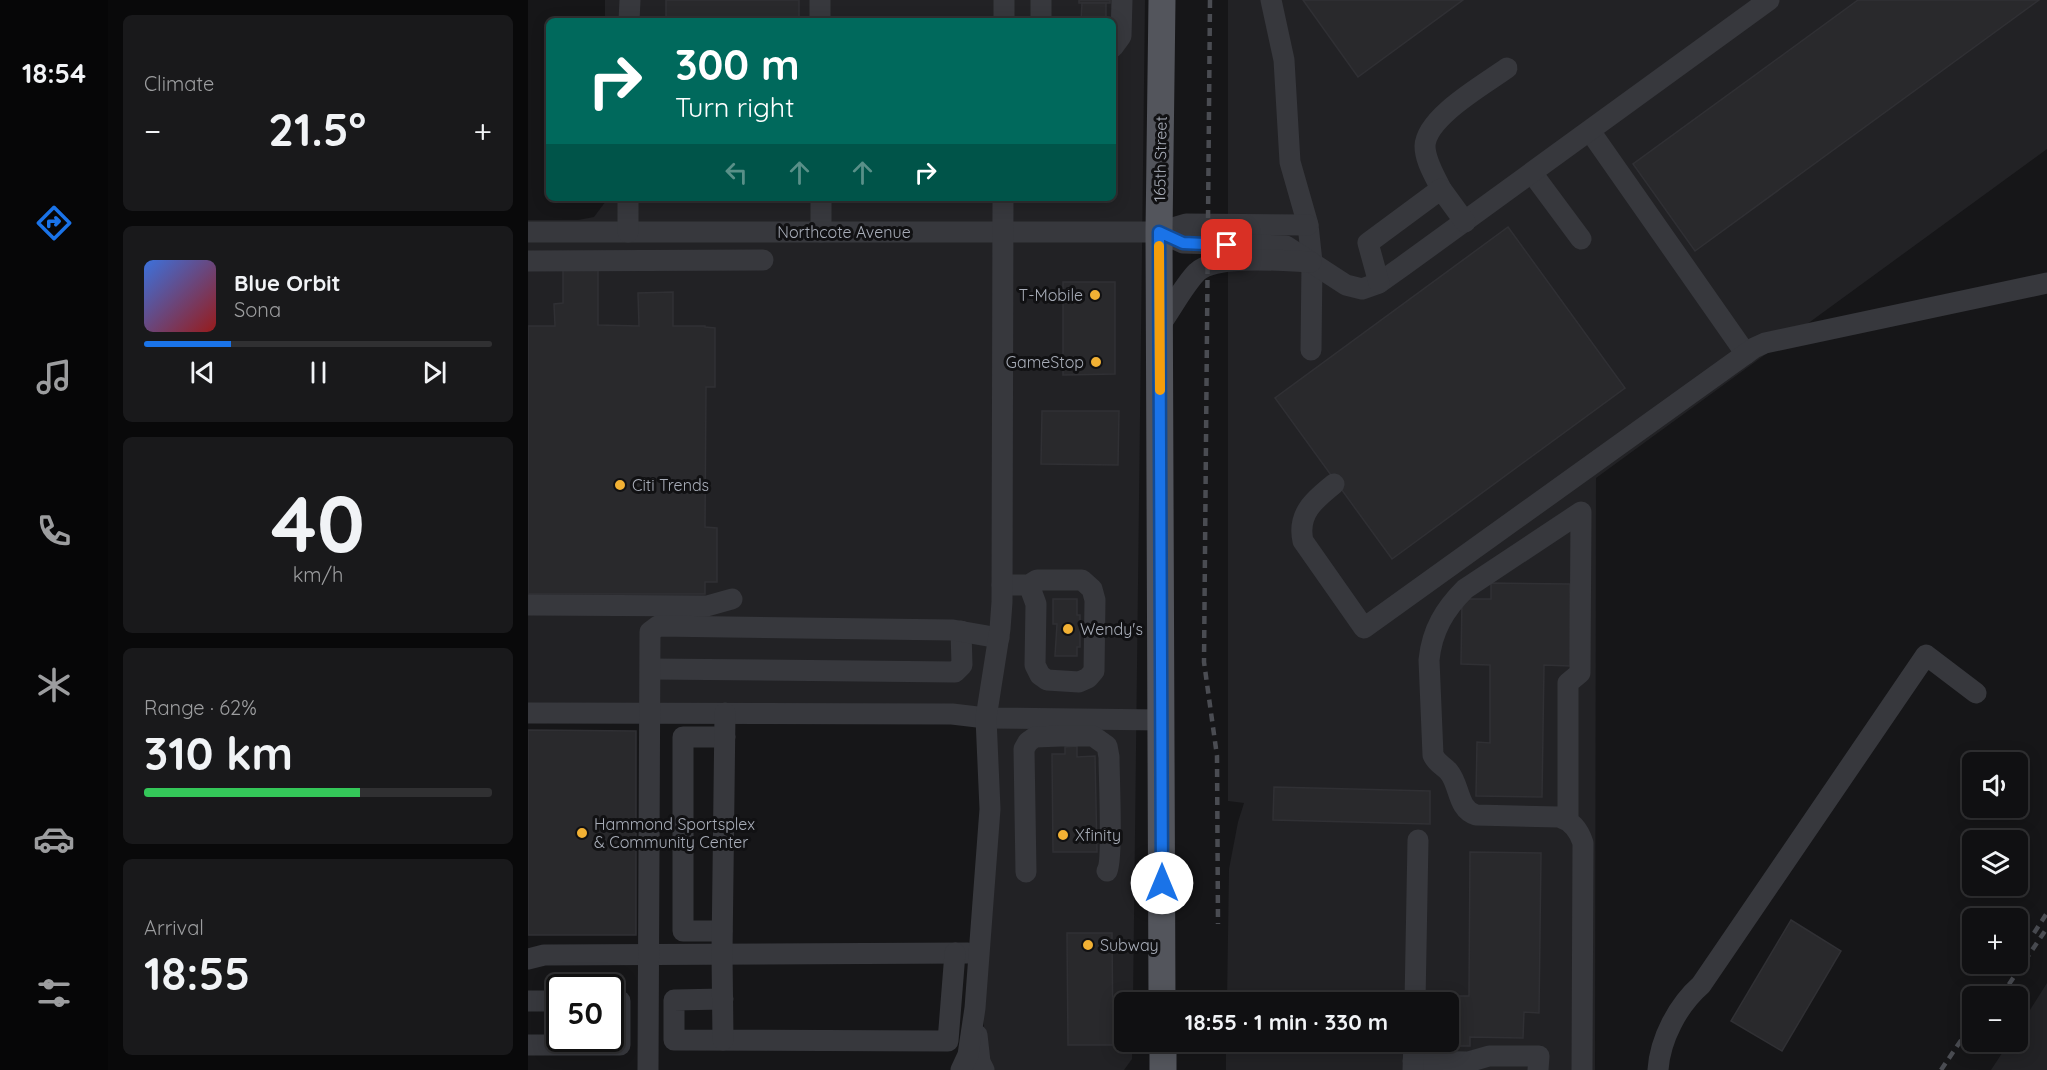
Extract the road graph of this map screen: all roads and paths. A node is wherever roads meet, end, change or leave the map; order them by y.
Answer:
1 (630, 0) edge
2 (820, 0) edge
3 (1004, 0) edge
4 (1041, 0) edge
5 (1122, 0) edge
6 (1162, 0) edge
7 (1271, 0) edge
8 (1769, 0) edge
9 (629, 18) edge
10 (820, 18) edge
11 (1004, 18) edge
12 (1041, 18) edge
13 (1116, 36) edge
14 (1507, 68) dead end
15 (1590, 131) junction
16 (1532, 173) junction
17 (1441, 189) junction
18 (628, 201) edge
19 (821, 201) edge
20 (1003, 201) edge
21 (1465, 222) junction
22 (1308, 225) junction
23 (528, 232) edge
24 (628, 232) junction
25 (821, 232) junction
26 (1003, 232) junction
27 (1159, 232) junction
28 (1581, 239) dead end
29 (763, 260) dead end
30 (528, 261) edge
31 (1312, 262) junction
32 (1379, 283) junction
33 (2047, 283) edge
34 (1160, 325) junction
35 (1311, 350) dead end
36 (1746, 354) junction
37 (1334, 484) dead end
38 (1002, 585) junction
39 (1029, 585) junction
40 (732, 599) dead end
41 (528, 605) edge
42 (961, 631) junction
43 (999, 638) junction
44 (651, 669) junction
45 (1976, 693) dead end
46 (528, 713) edge
47 (725, 713) junction
48 (651, 714) junction
49 (986, 718) junction
50 (1161, 720) junction
51 (725, 737) junction
52 (1568, 820) junction
53 (1418, 840) dead end
54 (1107, 871) dead end
55 (1026, 872) dead end
56 (722, 932) junction
57 (649, 953) junction
58 (722, 953) junction
59 (955, 953) junction
60 (979, 953) junction
61 (528, 959) edge
62 (1162, 992) edge
63 (1415, 992) edge
64 (723, 999) junction
65 (546, 1001) edge
66 (528, 1002) edge
67 (975, 1008) junction
68 (723, 1040) junction
69 (528, 1045) edge
70 (546, 1045) edge
71 (1163, 1052) edge
72 (1414, 1057) edge
73 (648, 1070) edge
74 (961, 1070) edge
75 (984, 1070) edge
76 (1163, 1070) edge
77 (1538, 1070) edge
78 (1582, 1070) edge
79 (1658, 1070) edge

1 - 9 street
2 - 10 street
3 - 11 street
4 - 12 street
5 - 13 street
6 - 27 main road, 165th Street
7 - 22 street
8 - 15 street
14 - 17 street
15 - 16 street
15 - 36 street
16 - 21 street
16 - 28 street
17 - 21 street
17 - 32 street
18 - 24 street
19 - 25 street
20 - 26 street
21 - 32 street
22 - 27 street
22 - 31 street
23 - 24 street, Northcote Avenue
24 - 25 street, Northcote Avenue
25 - 26 street, Northcote Avenue
26 - 27 street, Northcote Avenue
26 - 38 street
27 - 31 street
27 - 34 main road, 165th Street
29 - 30 street
31 - 32 street
31 - 34 street
31 - 35 street
33 - 36 street
34 - 50 main road, 165th Street
36 - 37 street
38 - 39 street
38 - 43 street
39 - 39 street
40 - 41 street
42 - 43 street
42 - 44 street
42 - 44 street
43 - 49 street
44 - 48 street
45 - 79 street
46 - 48 street
47 - 48 street
47 - 49 street
47 - 51 street
48 - 57 street
49 - 50 street
49 - 60 street
50 - 62 main road, 165th Street
51 - 56 street
51 - 56 street
52 - 52 street
52 - 78 street
53 - 63 street
54 - 55 street
56 - 58 street
57 - 58 street
57 - 61 street
57 - 73 street
58 - 59 street
58 - 64 street
59 - 60 street
59 - 68 street
60 - 67 street
64 - 68 street
64 - 68 street
65 - 66 street
67 - 74 street
67 - 75 street
69 - 70 street
71 - 76 main road
72 - 77 street

